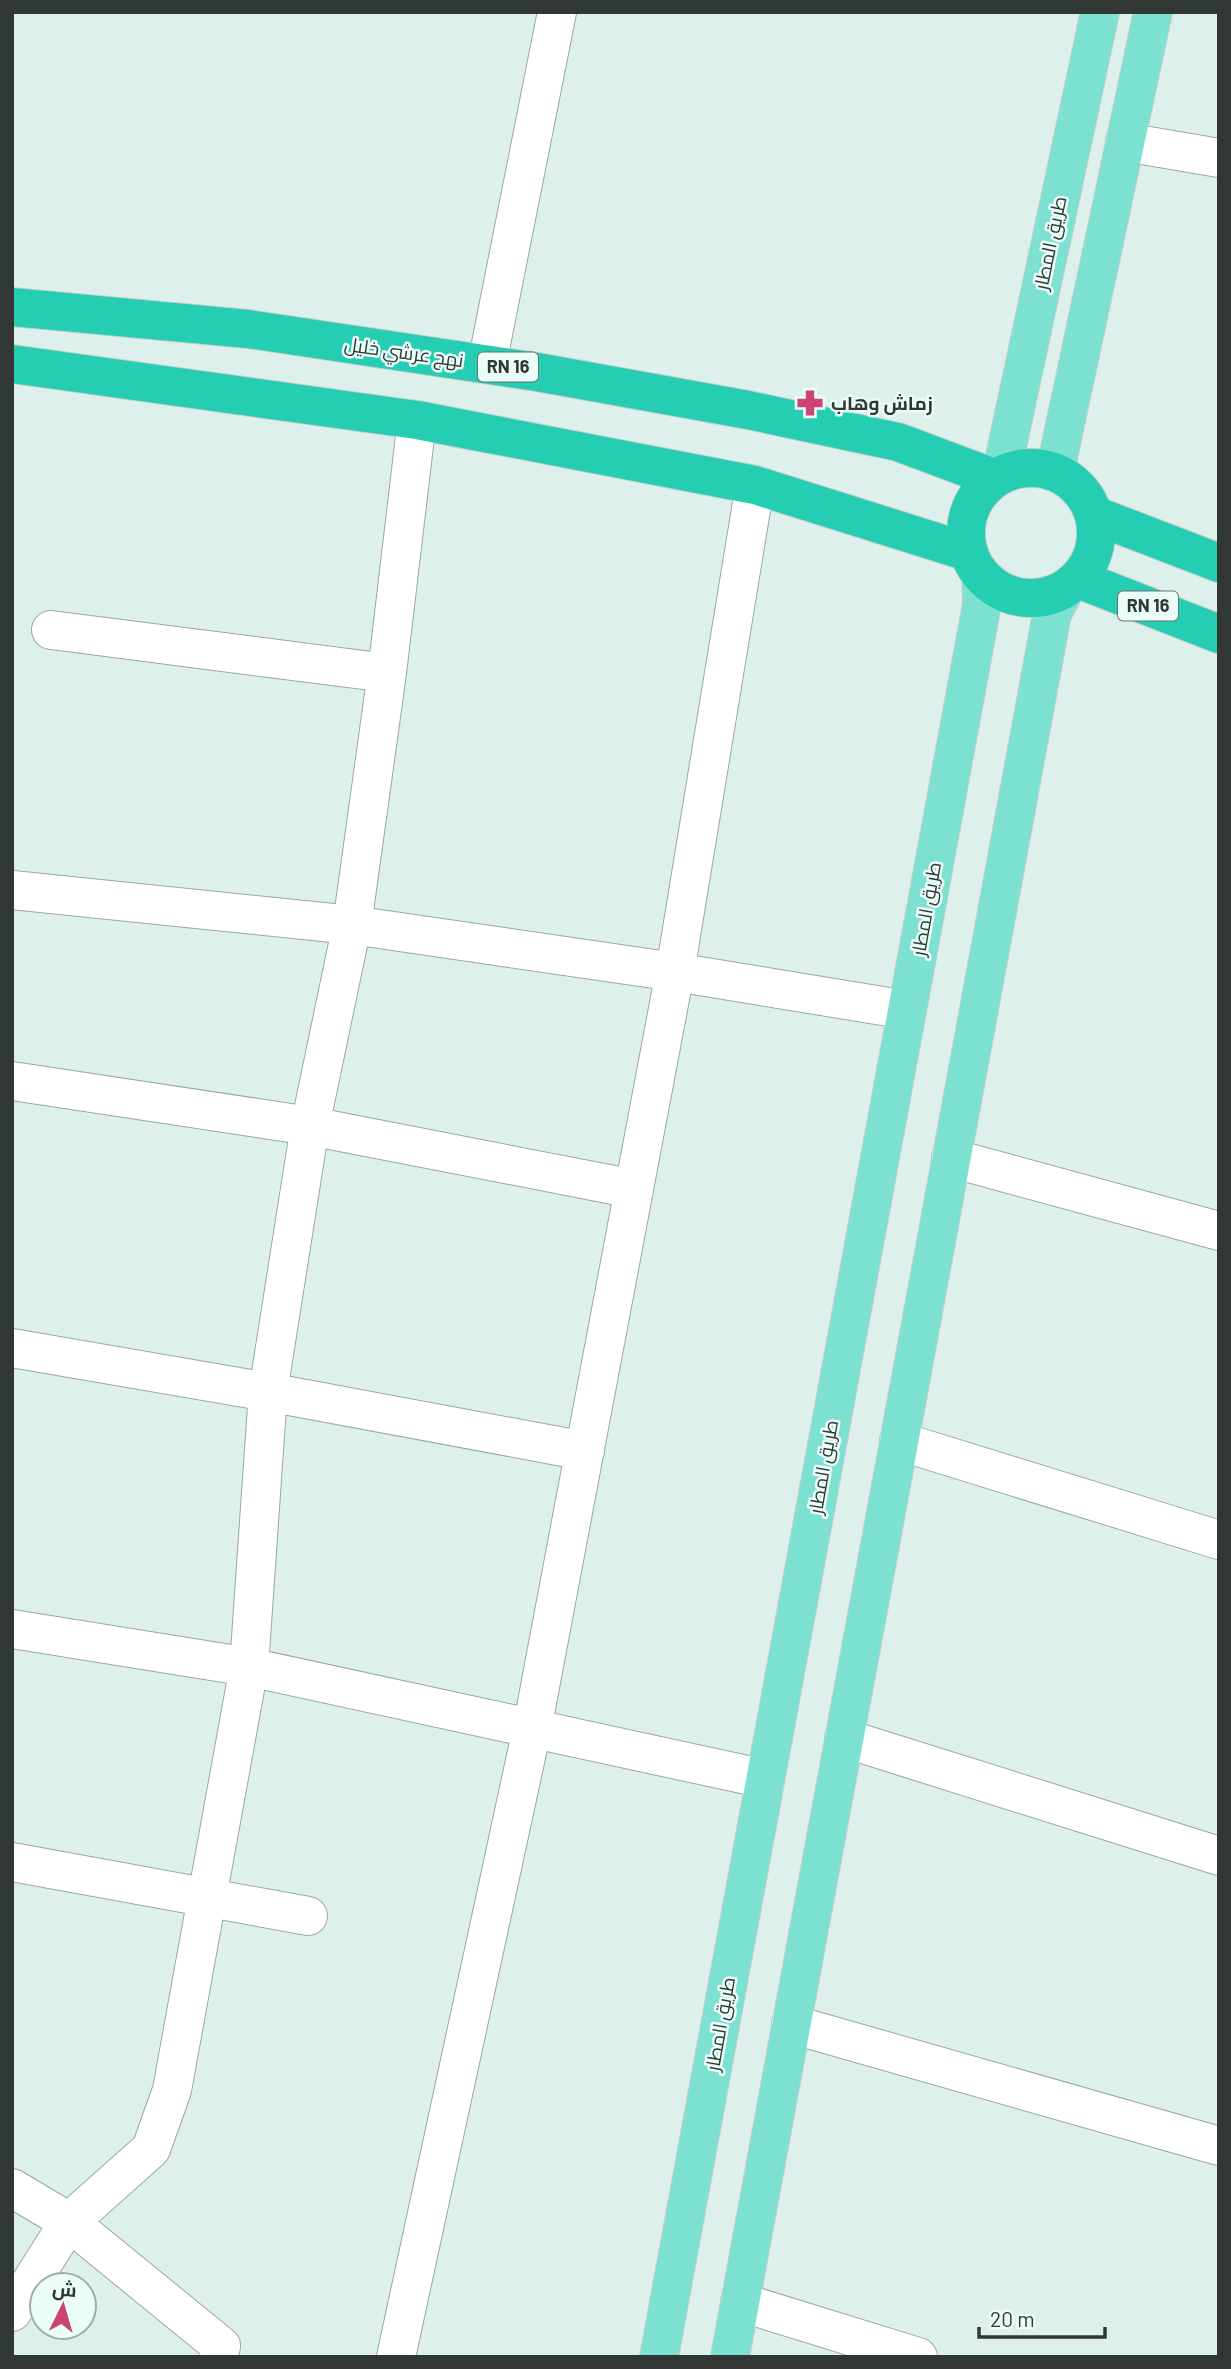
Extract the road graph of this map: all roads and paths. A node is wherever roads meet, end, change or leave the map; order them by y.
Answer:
1 (557, 12) edge
2 (1100, 12) edge
3 (1153, 12) edge
4 (1073, 132) junction
5 (1125, 142) junction
6 (1219, 158) edge
7 (12, 307) edge
8 (12, 364) edge
9 (487, 364) junction
10 (417, 420) junction
11 (1055, 472) junction
12 (998, 476) junction
13 (755, 485) junction
14 (1094, 515) junction
15 (1219, 563) edge
16 (974, 564) junction
17 (1071, 584) junction
18 (51, 631) dead end
19 (1219, 634) edge
20 (387, 673) junction
21 (12, 890) edge
22 (352, 925) junction
23 (675, 972) junction
24 (907, 1010) junction
25 (12, 1081) edge
26 (310, 1126) junction
27 (951, 1158) junction
28 (634, 1189) junction
29 (1219, 1231) edge
30 (12, 1348) edge
31 (268, 1392) junction
32 (899, 1441) junction
33 (585, 1451) junction
34 (1219, 1540) edge
35 (12, 1629) edge
36 (249, 1667) junction
37 (532, 1729) junction
38 (844, 1738) junction
39 (765, 1779) junction
40 (1219, 1856) edge
41 (12, 1862) edge
42 (208, 1896) junction
43 (308, 1916) dead end
44 (791, 2024) junction
45 (1219, 2146) edge
46 (12, 2188) edge
47 (69, 2222) junction
48 (740, 2302) junction
49 (12, 2312) edge
50 (219, 2357) edge
51 (396, 2357) edge
52 (659, 2357) edge
53 (730, 2357) edge
54 (918, 2357) edge

1 - 9 street
2 - 4 main road, طريق المطار
3 - 5 main road
4 - 5 main road
4 - 12 main road, طريق المطار
5 - 6 street
5 - 11 main road
7 - 9 highway, نهج عرشي خليل / RN 16
8 - 10 highway
9 - 12 highway, نهج عرشي خليل / RN 16
10 - 13 highway
10 - 20 street
11 - 12 highway
11 - 14 highway
12 - 16 highway
13 - 16 highway
13 - 23 street
14 - 15 highway
14 - 17 highway
16 - 17 highway
16 - 24 main road, طريق المطار
17 - 19 highway, RN 16
17 - 27 main road
18 - 20 street
20 - 22 street
21 - 22 street
22 - 23 street
22 - 26 street
23 - 24 street
23 - 28 street
24 - 39 main road, طريق المطار
25 - 26 street
26 - 28 street
26 - 31 street
27 - 29 street
27 - 32 main road
28 - 33 street
30 - 31 street
31 - 33 street
31 - 36 street
32 - 34 street
32 - 38 main road
33 - 37 street
35 - 36 street
36 - 37 street
36 - 42 street
37 - 39 street
37 - 51 street
38 - 40 street
38 - 44 main road
39 - 52 main road, طريق المطار
41 - 42 street
42 - 43 street
42 - 47 street
44 - 45 street
44 - 48 main road
46 - 47 street
47 - 49 street
47 - 50 street
48 - 53 main road
48 - 54 street

